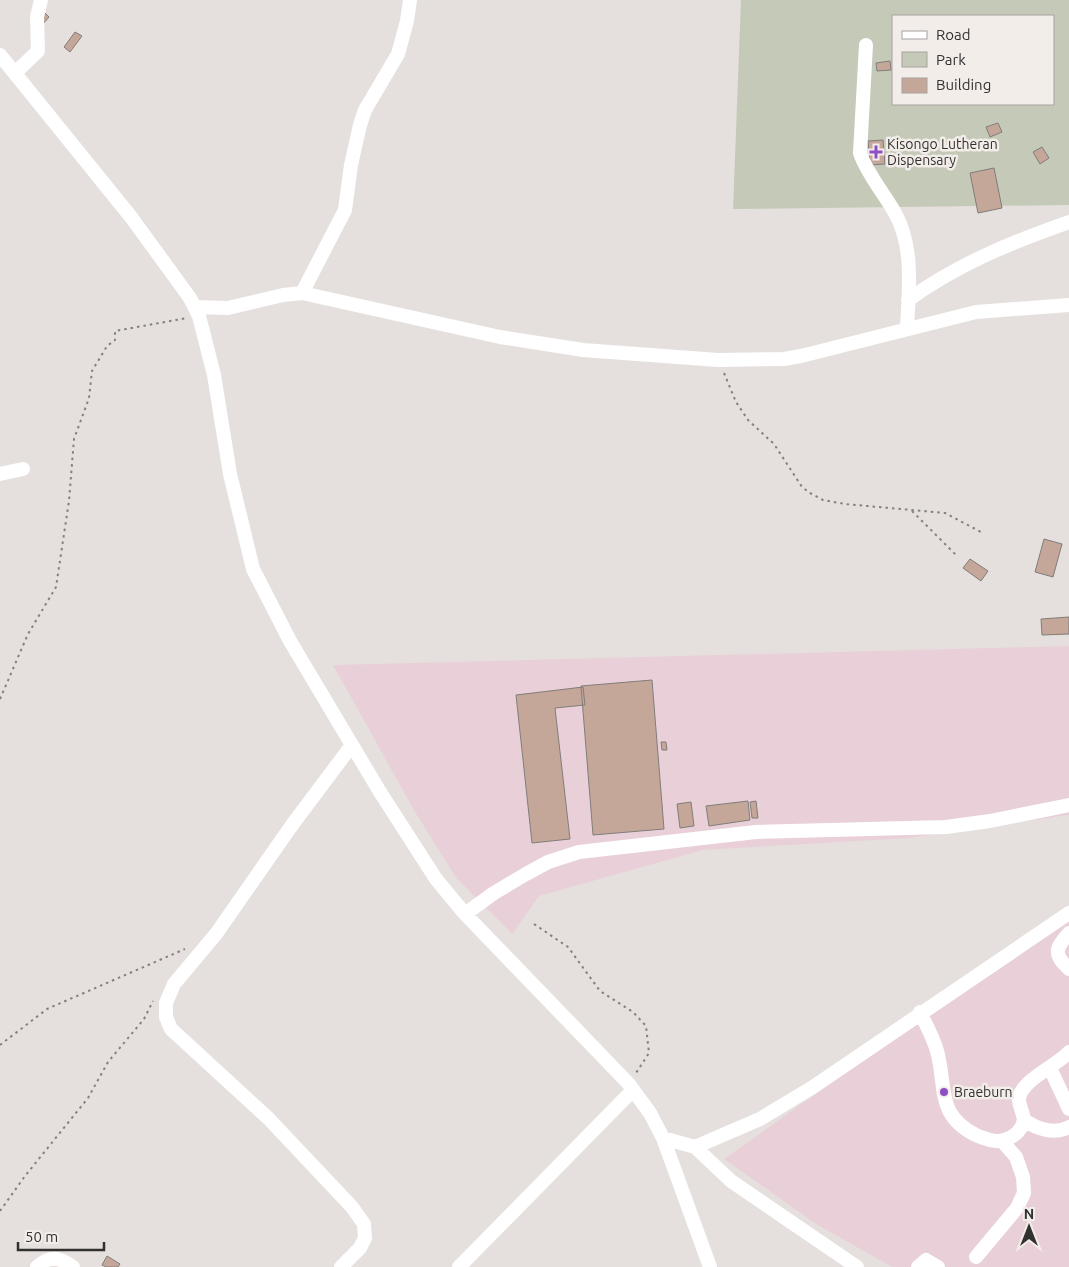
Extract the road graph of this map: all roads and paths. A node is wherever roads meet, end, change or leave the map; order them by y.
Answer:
1 (41, 0) edge
2 (410, 0) edge
3 (866, 45) dead end
4 (0, 55) edge
5 (15, 72) junction
6 (1069, 222) edge
7 (302, 292) junction
8 (908, 300) junction
9 (1069, 305) edge
10 (197, 311) junction
11 (907, 327) junction
12 (718, 360) junction
13 (23, 469) dead end
14 (0, 474) edge
15 (912, 511) junction
16 (982, 532) dead end
17 (957, 556) dead end
18 (0, 699) edge
19 (352, 746) junction
20 (1069, 805) edge
21 (465, 914) junction
22 (1068, 916) edge
23 (534, 924) dead end
24 (1069, 933) edge
25 (191, 946) dead end
26 (1069, 968) edge
27 (156, 998) dead end
28 (920, 1012) junction
29 (0, 1045) edge
30 (1069, 1052) edge
31 (1050, 1068) junction
32 (630, 1087) junction
33 (1069, 1109) edge
34 (1024, 1120) junction
35 (1069, 1127) edge
36 (1017, 1133) junction
37 (663, 1138) junction
38 (1002, 1141) junction
39 (695, 1148) junction
40 (1016, 1157) junction
41 (0, 1211) edge
42 (976, 1257) dead end
43 (37, 1267) edge
44 (73, 1267) edge
45 (341, 1267) edge
46 (459, 1267) edge
47 (710, 1267) edge
48 (857, 1267) edge
49 (918, 1267) edge
50 (938, 1267) edge

1 - 5 street
2 - 7 street
3 - 8 street
4 - 5 street
5 - 10 street
6 - 8 street
7 - 10 street
7 - 12 street
8 - 11 street
9 - 11 street
10 - 18 path
10 - 19 street
11 - 12 street
12 - 15 path
13 - 14 street
15 - 16 path
15 - 17 path
19 - 21 street
19 - 45 street
20 - 21 street
21 - 32 street
22 - 28 street
23 - 32 path
24 - 26 street
25 - 29 path
27 - 41 path
28 - 38 street
28 - 39 street
30 - 31 street
31 - 33 street
31 - 34 street
32 - 37 street
32 - 46 street
34 - 35 street
34 - 36 street
36 - 38 street
36 - 40 street
37 - 39 street
37 - 47 street
38 - 40 street
39 - 48 street
40 - 42 street
43 - 44 street
49 - 50 street

